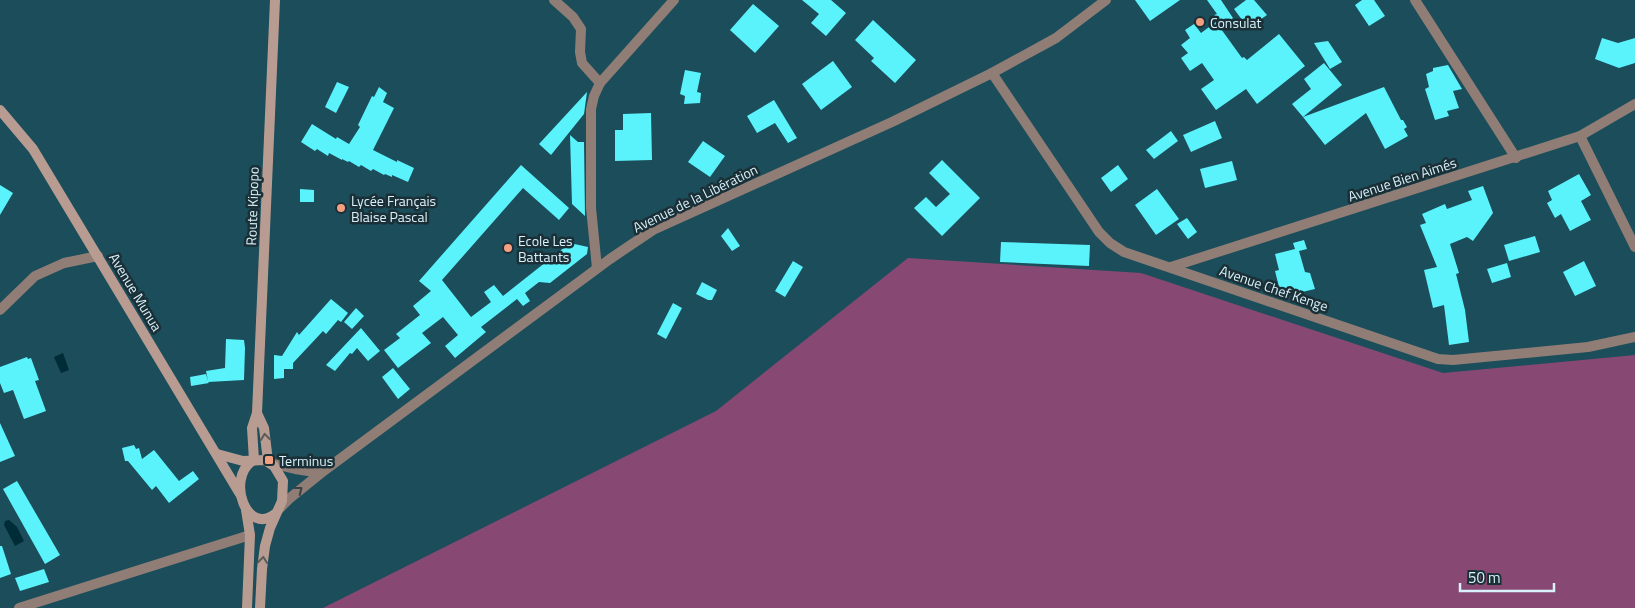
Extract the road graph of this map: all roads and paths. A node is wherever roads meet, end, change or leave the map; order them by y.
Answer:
1 (275, 0) edge
2 (554, 0) edge
3 (674, 0) edge
4 (1414, 0) edge
5 (1098, 2) edge
6 (992, 74) junction
7 (600, 84) junction
8 (1635, 104) edge
9 (0, 110) edge
10 (1580, 136) junction
11 (1516, 158) junction
12 (1635, 247) edge
13 (98, 256) junction
14 (1171, 267) junction
15 (598, 268) junction
16 (0, 310) edge
17 (1635, 337) edge
18 (257, 414) junction
19 (217, 454) junction
20 (253, 461) junction
21 (269, 462) junction
22 (321, 473) junction
23 (241, 497) junction
24 (246, 510) junction
25 (277, 511) junction
26 (250, 535) junction
27 (20, 608) edge
28 (247, 608) edge
29 (260, 608) edge

1 - 18 main road, Route Kipopo
2 - 7 street
3 - 7 street
4 - 11 street
5 - 6 street, Avenue de la Libération
6 - 14 street, Avenue Chef Kenge
6 - 15 street, Avenue de la Libération
7 - 15 street
8 - 10 street, Avenue Bien Aimés
9 - 13 main road, Avenue Munua
10 - 11 street, Avenue Bien Aimés
10 - 12 street
11 - 14 street, Avenue Bien Aimés
13 - 16 street
13 - 19 main road, Avenue Munua
14 - 17 street, Avenue Chef Kenge
15 - 22 street, Avenue de la Libération
18 - 20 main road, Route Kipopo
21 -> 18 main road, Route Kipopo
19 - 20 main road
19 - 23 main road, Avenue Munua
20 - 21 main road
20 - 23 main road
21 - 22 street
21 - 25 main road
25 -> 22 street, Avenue de la Libération
23 - 24 main road
24 - 25 main road
24 - 26 main road
29 -> 25 main road
26 - 27 street
26 - 28 main road

